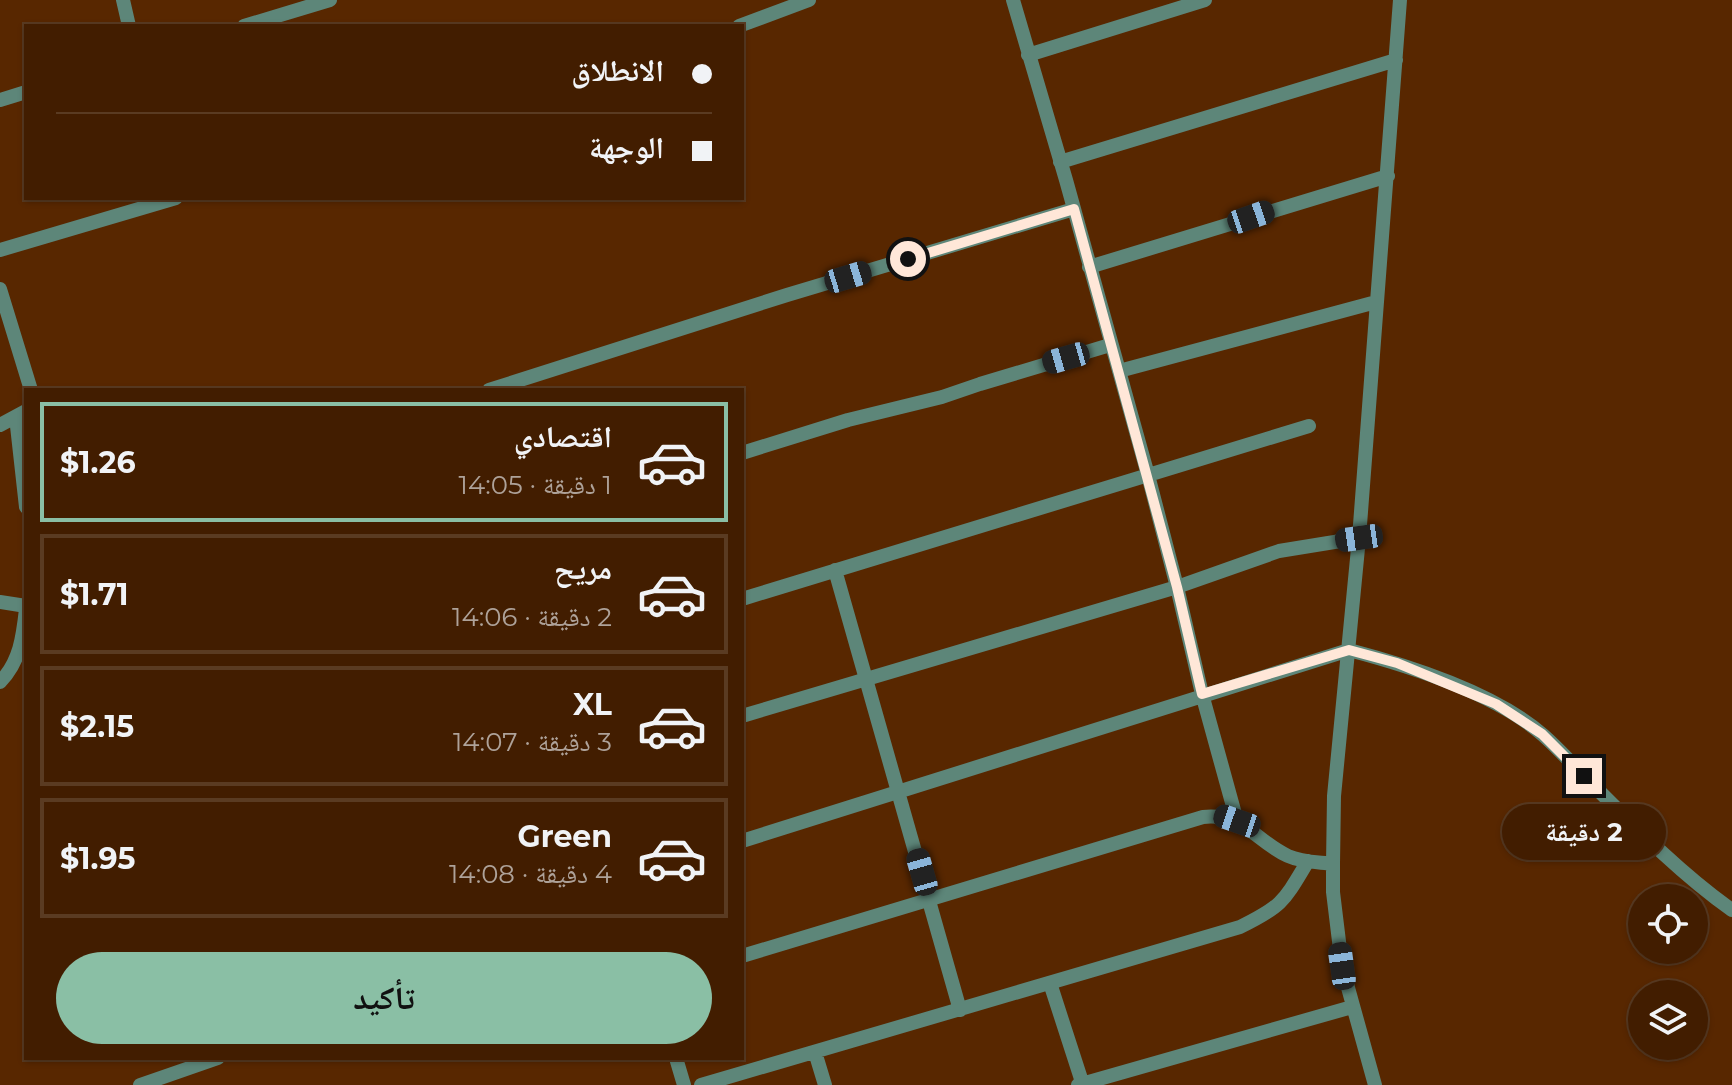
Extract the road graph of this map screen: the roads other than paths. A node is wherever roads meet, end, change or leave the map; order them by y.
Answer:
1 (123, 0) edge
2 (330, 0) edge
3 (809, 0) edge
4 (1013, 0) edge
5 (1205, 0) edge
6 (1400, 0) edge
7 (129, 24) edge
8 (251, 24) edge
9 (744, 24) edge
10 (1028, 55) junction
11 (1396, 60) junction
12 (24, 93) edge
13 (0, 100) edge
14 (1060, 162) junction
15 (1388, 176) junction
16 (160, 200) edge
17 (1074, 209) junction
18 (0, 250) edge
19 (1089, 267) junction
20 (0, 289) edge
21 (1376, 302) junction
22 (1110, 345) junction
23 (1119, 371) junction
24 (30, 388) edge
25 (495, 388) edge
26 (21, 414) edge
27 (0, 425) edge
28 (1309, 426) dead end
29 (744, 452) edge
30 (24, 470) edge
31 (1148, 475) junction
32 (1359, 538) junction
33 (835, 570) junction
34 (1177, 587) junction
35 (744, 598) edge
36 (0, 602) edge
37 (24, 608) edge
38 (24, 626) edge
39 (1349, 650) junction
40 (866, 679) junction
41 (0, 682) edge
42 (1202, 694) junction
43 (744, 715) edge
44 (899, 792) junction
45 (1237, 821) junction
46 (744, 840) edge
47 (1308, 861) junction
48 (1333, 864) junction
49 (929, 899) junction
50 (1732, 910) edge
51 (744, 955) edge
52 (1050, 983) junction
53 (1352, 1007) junction
54 (960, 1010) junction
55 (815, 1052) junction
56 (212, 1060) edge
57 (677, 1060) edge
58 (140, 1085) edge
59 (684, 1085) edge
60 (701, 1085) edge
61 (825, 1085) edge
62 (1081, 1085) edge
63 (1375, 1085) edge

1 - 7 street
2 - 8 street
3 - 9 street
4 - 10 street
5 - 10 street
6 - 11 street
10 - 14 street
11 - 14 street
11 - 15 street
12 - 13 street
14 - 17 street
15 - 19 street
15 - 21 street
16 - 18 street
17 - 19 street
17 - 25 street
19 - 22 street
20 - 24 street
21 - 23 street
21 - 32 street
22 - 23 street
22 - 29 street
23 - 31 street
26 - 27 street
26 - 30 street
28 - 31 street
31 - 33 street
31 - 34 street
32 - 34 street
32 - 39 street
33 - 35 street
33 - 40 street
34 - 40 street
34 - 42 street
36 - 37 street
38 - 41 street
39 - 42 street
39 - 48 street
39 - 50 street
40 - 43 street
40 - 44 street
42 - 44 street
42 - 45 street
44 - 46 street
44 - 49 street
45 - 47 street
45 - 49 street
47 - 48 street
47 - 52 street
48 - 53 street
49 - 51 street
49 - 54 street
52 - 54 street
52 - 62 street
53 - 62 street
53 - 63 street
54 - 55 street
55 - 60 street
55 - 61 street
56 - 58 street
57 - 59 street

